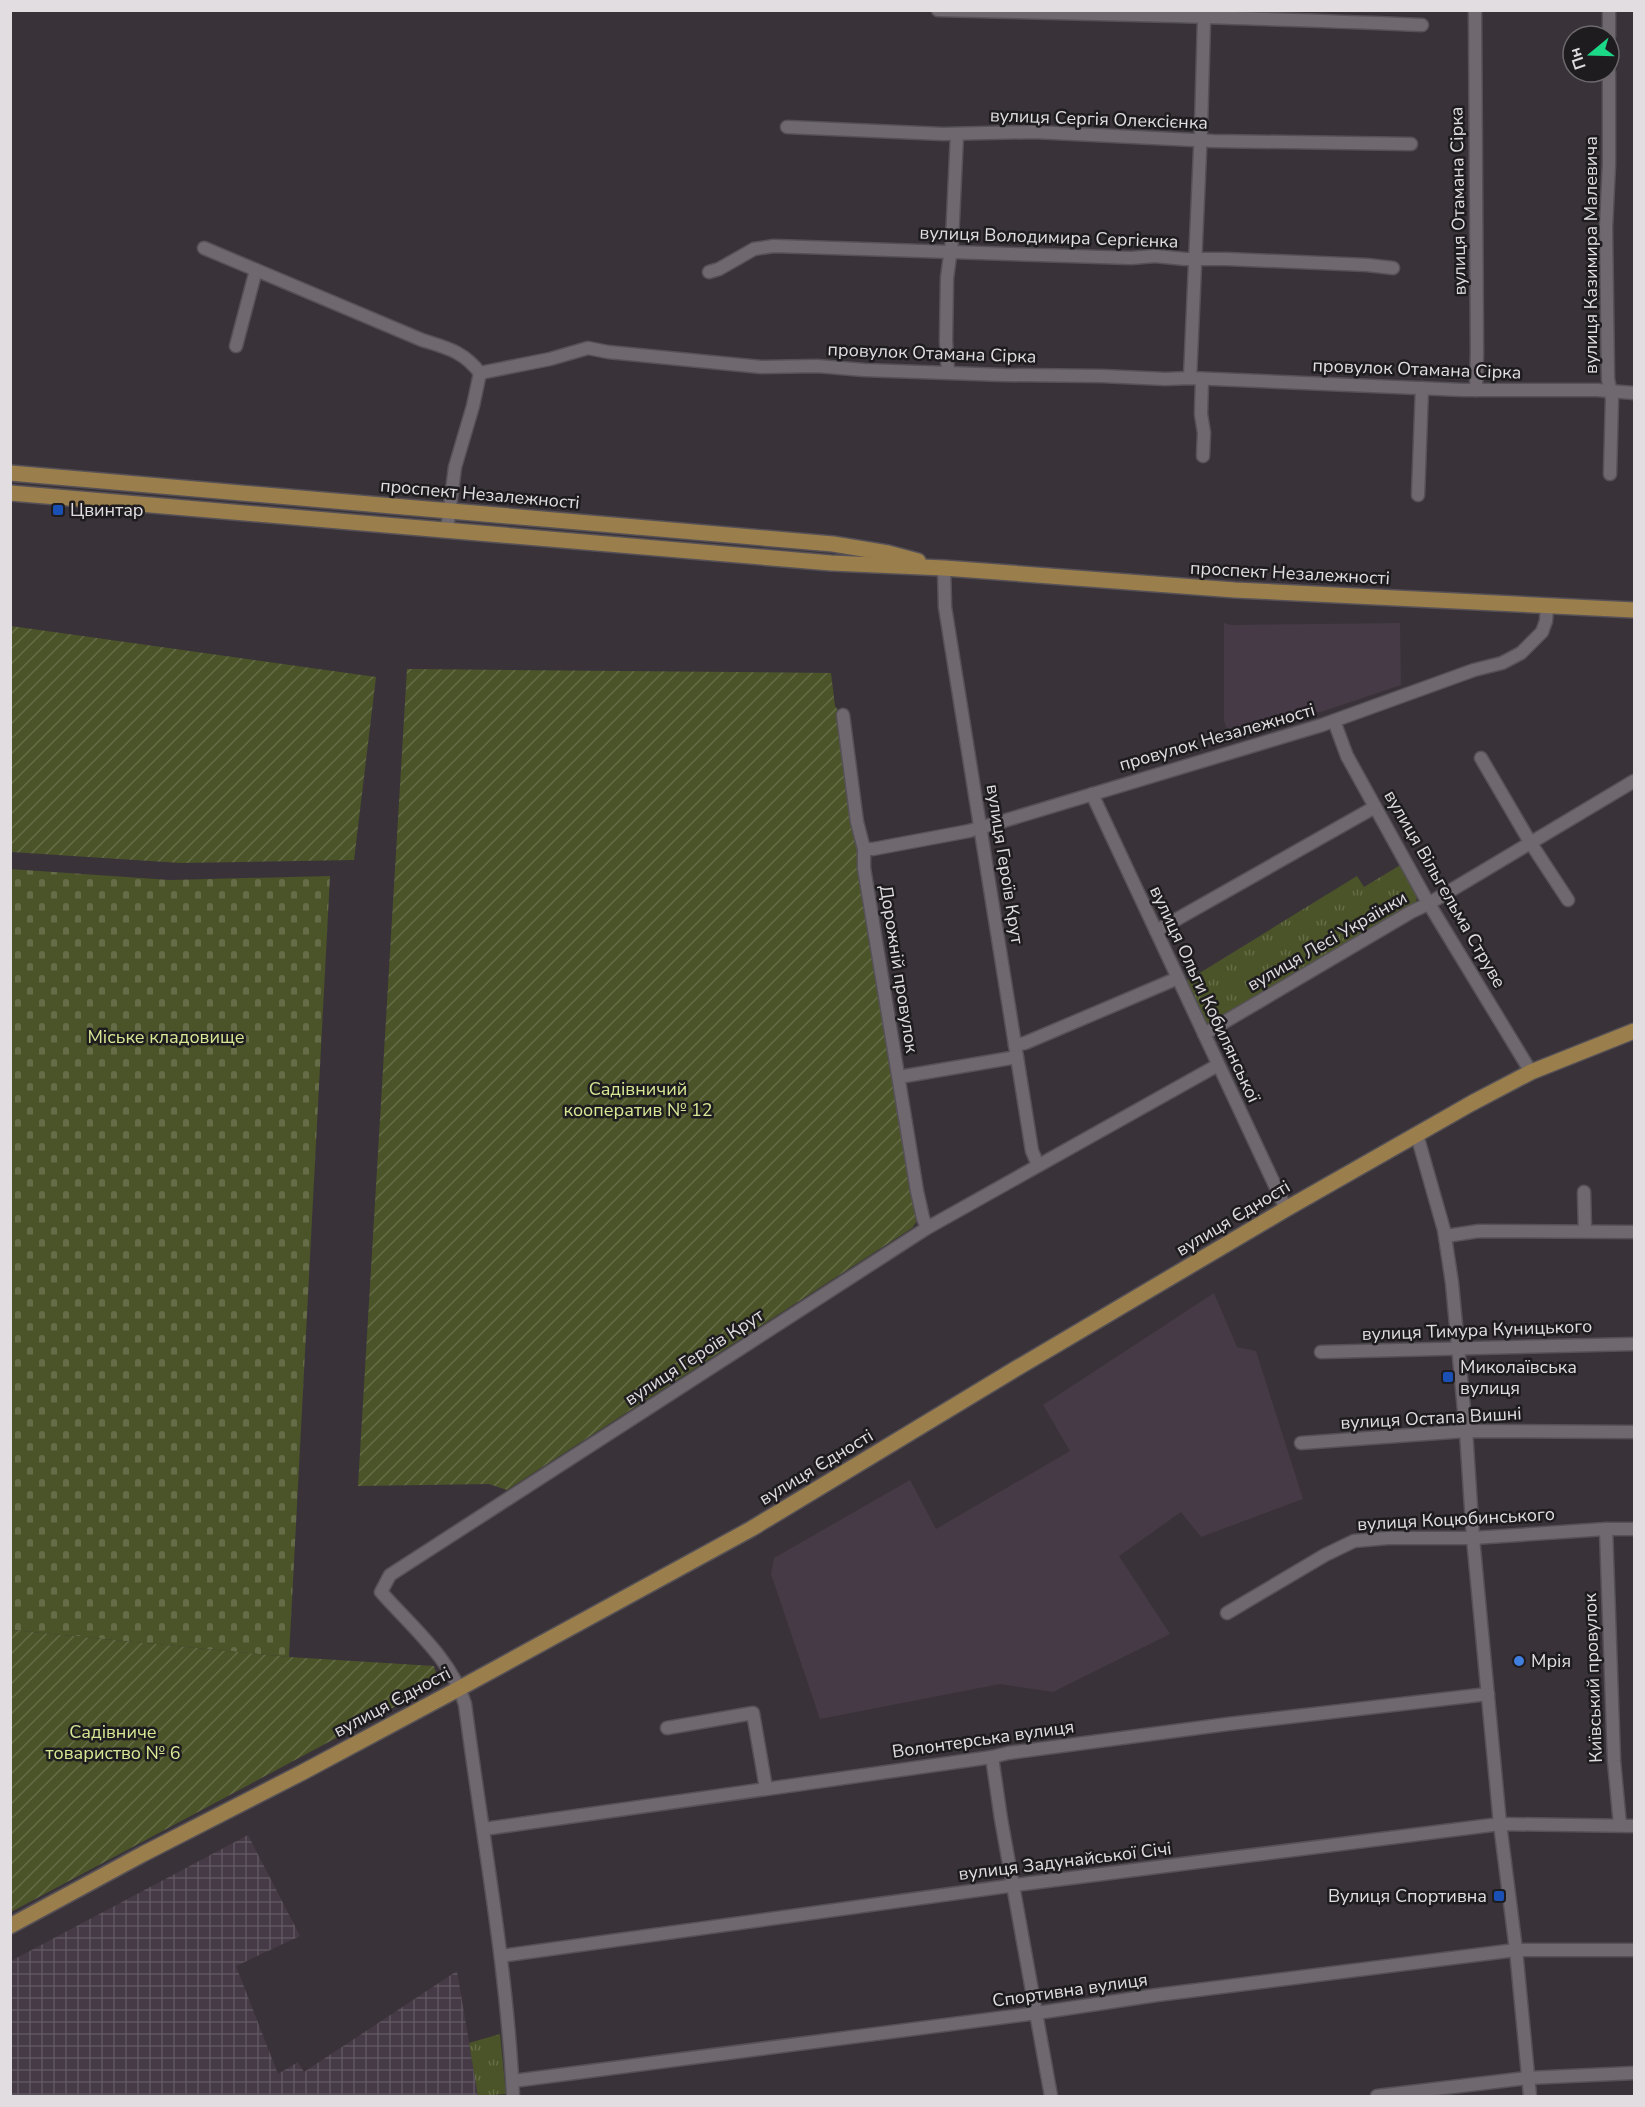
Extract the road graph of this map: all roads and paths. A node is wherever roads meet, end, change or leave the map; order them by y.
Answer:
1 (938, 10) edge
2 (1475, 10) edge
3 (1225, 14) edge
4 (1204, 19) junction
5 (1422, 25) dead end
6 (1609, 84) edge
7 (787, 127) dead end
8 (957, 134) junction
9 (1200, 140) junction
10 (1411, 144) dead end
11 (204, 248) dead end
12 (951, 251) junction
13 (1195, 259) junction
14 (1393, 268) dead end
15 (256, 270) junction
16 (709, 272) dead end
17 (236, 346) dead end
18 (948, 372) junction
19 (480, 373) junction
20 (1196, 378) junction
21 (1422, 388) junction
22 (1476, 390) junction
23 (1610, 391) junction
24 (1635, 393) edge
25 (1203, 456) dead end
26 (10, 474) edge
27 (1610, 474) dead end
28 (10, 493) edge
29 (1418, 495) dead end
30 (448, 511) junction
31 (447, 530) junction
32 (840, 545) junction
33 (839, 564) junction
34 (944, 568) junction
35 (1547, 606) junction
36 (1635, 610) edge
37 (843, 715) dead end
38 (1334, 721) junction
39 (1481, 758) dead end
40 (1635, 781) edge
41 (1092, 794) junction
42 (1375, 807) junction
43 (981, 827) junction
44 (1530, 842) junction
45 (864, 849) junction
46 (1568, 900) dead end
47 (1428, 904) junction
48 (1156, 931) junction
49 (1178, 978) junction
50 (1635, 1031) edge
51 (1204, 1034) junction
52 (1016, 1051) junction
53 (1218, 1065) junction
54 (1531, 1072) junction
55 (899, 1077) junction
56 (1417, 1135) junction
57 (1038, 1166) junction
58 (1584, 1192) dead end
59 (1286, 1209) junction
60 (927, 1228) junction
61 (1585, 1232) junction
62 (1635, 1232) edge
63 (1446, 1236) junction
64 (1635, 1344) edge
65 (1459, 1348) junction
66 (1321, 1352) dead end
67 (1466, 1431) junction
68 (1635, 1432) edge
69 (1300, 1443) dead end
70 (1606, 1529) junction
71 (1635, 1529) edge
72 (1473, 1538) junction
73 (1227, 1613) dead end
74 (460, 1688) junction
75 (1488, 1694) junction
76 (667, 1728) dead end
77 (992, 1757) junction
78 (766, 1788) junction
79 (1500, 1824) junction
80 (1620, 1825) junction
81 (1635, 1826) edge
82 (484, 1829) junction
83 (1012, 1886) junction
84 (10, 1926) edge
85 (1516, 1950) junction
86 (1635, 1950) edge
87 (501, 1956) junction
88 (1037, 2013) junction
89 (1635, 2073) edge
90 (1527, 2078) junction
91 (513, 2081) junction
92 (513, 2097) edge
93 (1051, 2097) edge
94 (1377, 2097) edge
95 (1530, 2097) edge

1 - 4 street
2 - 22 street, вулиця Отамана Сірка
3 - 4 street
3 - 5 street
4 - 9 street
6 - 23 street, вулиця Казимира Малевича
7 - 8 street, вулиця Сергія Олексієнка
8 - 9 street, вулиця Сергія Олексієнка
8 - 12 street
9 - 10 street, вулиця Сергія Олексієнка
9 - 13 street
11 - 15 street
12 - 13 street, вулиця Володимира Сергієнка
12 - 16 street, вулиця Володимира Сергієнка
12 - 18 street
13 - 14 street, вулиця Володимира Сергієнка
13 - 20 street
15 - 17 street
15 - 19 street
18 - 19 street, провулок Отамана Сірка
18 - 20 street, провулок Отамана Сірка
19 - 30 street
20 - 21 street, провулок Отамана Сірка
20 - 25 street
21 - 22 street, провулок Отамана Сірка
21 - 29 street
22 - 23 street, провулок Отамана Сірка
23 - 24 street, провулок Отамана Сірка
23 - 27 street, вулиця Казимира Малевича
26 - 30 main road, проспект Незалежності
28 - 31 main road, проспект Незалежності
30 - 31 street
30 - 32 main road, проспект Незалежності
31 - 33 main road, проспект Незалежності
32 - 33 main road
32 - 34 main road, проспект Незалежності
33 - 34 main road, проспект Незалежності
34 - 35 main road, проспект Незалежності
34 - 43 street, вулиця Героїв Крут
35 - 36 main road, проспект Незалежності
35 - 38 street, провулок Незалежності
37 - 45 street, Дорожній провулок
38 - 41 street, провулок Незалежності
38 - 42 street, вулиця Вільгельма Струве
39 - 44 street
40 - 44 street, вулиця Лесі Українки
41 - 43 street, провулок Незалежності
41 - 48 street, вулиця Ольги Кобилянської
42 - 47 street, вулиця Вільгельма Струве
42 - 48 street
43 - 45 street, провулок Незалежності
43 - 52 street, вулиця Героїв Крут
44 - 46 street
44 - 47 street, вулиця Лесі Українки
45 - 55 street, Дорожній провулок
47 - 51 street, вулиця Лесі Українки
47 - 54 street, вулиця Вільгельма Струве
48 - 49 street, вулиця Ольги Кобилянської
49 - 51 street, вулиця Ольги Кобилянської
49 - 52 street
50 - 54 main road, вулиця Єдності
51 - 53 street, вулиця Ольги Кобилянської
52 - 55 street
52 - 57 street, вулиця Героїв Крут
53 - 57 street, вулиця Героїв Крут
53 - 59 street, вулиця Ольги Кобилянської
54 - 56 main road, вулиця Єдності
55 - 60 street, Дорожній провулок
56 - 59 main road, вулиця Єдності
56 - 63 street
57 - 60 street, вулиця Героїв Крут
58 - 61 street
59 - 74 main road, вулиця Єдності
60 - 74 street, вулиця Героїв Крут
61 - 62 street
61 - 63 street
63 - 65 street
64 - 65 street, вулиця Тимура Куницького
65 - 66 street, вулиця Тимура Куницького
65 - 67 street
67 - 68 street, вулиця Остапа Вишні
67 - 69 street, вулиця Остапа Вишні
67 - 72 street
70 - 71 street, вулиця Коцюбинського
70 - 72 street, вулиця Коцюбинського
70 - 80 street, Київський провулок
72 - 73 street, вулиця Коцюбинського
72 - 75 street
74 - 82 street
74 - 84 main road, вулиця Єдності
75 - 77 street, Волонтерська вулиця
75 - 79 street
76 - 78 street
77 - 78 street, Волонтерська вулиця
77 - 83 street
78 - 82 street, Волонтерська вулиця
79 - 80 street, вулиця Задунайської Січі
79 - 83 street, вулиця Задунайської Січі
79 - 85 street
80 - 81 street, вулиця Задунайської Січі
82 - 87 street
83 - 87 street, вулиця Задунайської Січі
83 - 88 street
85 - 86 street, Спортивна вулиця
85 - 88 street, Спортивна вулиця
85 - 90 street
87 - 91 street
88 - 91 street, Спортивна вулиця
88 - 93 street
89 - 90 street
90 - 94 street
90 - 95 street
91 - 92 street

